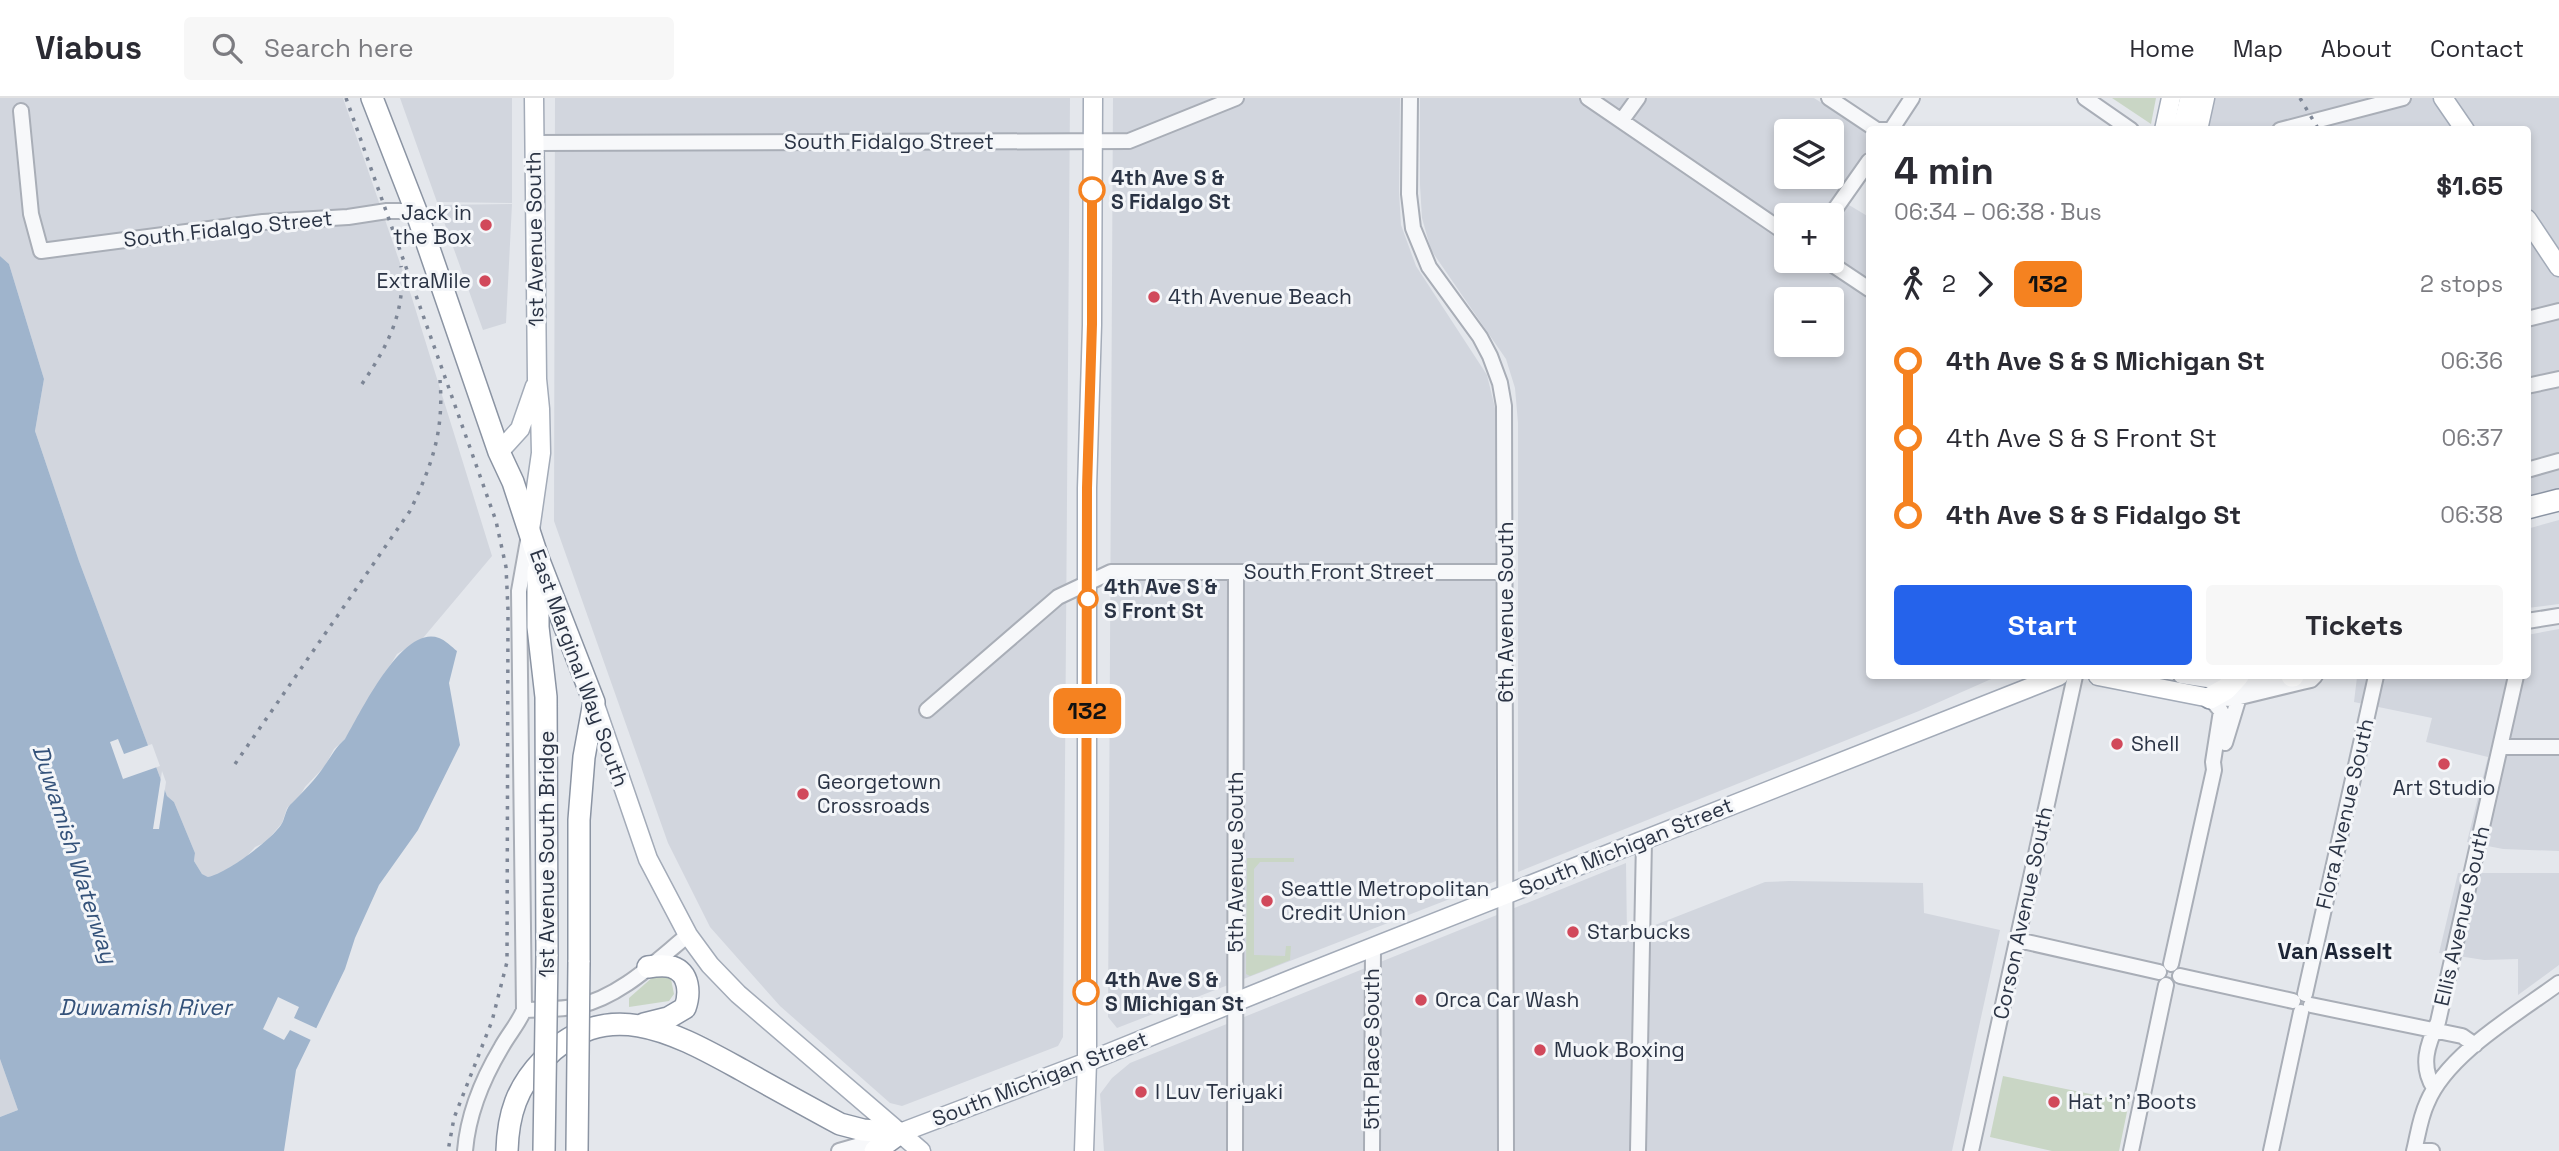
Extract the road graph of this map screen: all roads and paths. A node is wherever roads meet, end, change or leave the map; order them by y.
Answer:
1 (372, 98) edge
2 (534, 98) edge
3 (1093, 98) edge
4 (1236, 98) edge
5 (1410, 98) edge
6 (1588, 98) edge
7 (1638, 98) edge
8 (1829, 98) edge
9 (1912, 98) edge
10 (2085, 98) edge
11 (2171, 98) edge
12 (2191, 98) edge
13 (2205, 98) edge
14 (2403, 98) edge
15 (2443, 98) edge
16 (21, 111) dead end
17 (1622, 120) junction
18 (1873, 126) edge
19 (1894, 126) edge
20 (2125, 126) edge
21 (2165, 126) edge
22 (2184, 126) edge
23 (2199, 126) edge
24 (2295, 126) edge
25 (2462, 126) edge
26 (1093, 142) junction
27 (534, 143) junction
28 (1866, 165) edge
29 (1839, 203) edge
30 (415, 211) junction
31 (1774, 225) edge
32 (2531, 225) edge
33 (2559, 267) edge
34 (1844, 272) edge
35 (1866, 287) edge
36 (2559, 311) edge
37 (2531, 318) edge
38 (537, 379) junction
39 (2559, 379) edge
40 (2531, 385) edge
41 (499, 452) junction
42 (2559, 461) edge
43 (2531, 469) edge
44 (2559, 500) edge
45 (2531, 507) edge
46 (530, 530) junction
47 (538, 558) junction
48 (1236, 572) junction
49 (1506, 572) junction
50 (1088, 581) junction
51 (2559, 616) edge
52 (2531, 620) edge
53 (2074, 679) edge
54 (2113, 679) edge
55 (2198, 679) edge
56 (2278, 679) edge
57 (2312, 679) edge
58 (2375, 679) edge
59 (2515, 679) edge
60 (2031, 682) edge
61 (2236, 686) edge
62 (2210, 698) junction
63 (594, 702) junction
64 (927, 710) dead end
65 (2500, 747) junction
66 (2559, 747) edge
67 (2214, 770) junction
68 (1644, 840) junction
69 (1507, 895) junction
70 (688, 935) junction
71 (2018, 940) junction
72 (1373, 948) junction
73 (648, 967) junction
74 (2166, 973) junction
75 (2559, 984) edge
76 (1235, 1003) junction
77 (2302, 1003) junction
78 (524, 1010) junction
79 (641, 1026) junction
80 (2434, 1031) junction
81 (2475, 1045) junction
82 (1087, 1062) junction
83 (2434, 1088) junction
84 (900, 1133) junction
85 (507, 1150) edge
86 (465, 1151) edge
87 (544, 1151) edge
88 (577, 1151) edge
89 (839, 1151) edge
90 (875, 1151) edge
91 (921, 1151) edge
92 (1084, 1151) edge
93 (1235, 1151) edge
94 (1372, 1151) edge
95 (1506, 1151) edge
96 (1638, 1151) edge
97 (1971, 1151) edge
98 (2131, 1151) edge
99 (2271, 1151) edge
100 (2414, 1151) edge
101 (2432, 1151) edge

1 - 30 highway, East Marginal Way South
2 - 27 main road, 1st Avenue South
3 - 26 main road
4 - 26 street, South Fidalgo Street
5 - 49 street, 6th Avenue South
6 - 17 street
7 - 17 street
8 - 18 street
9 - 19 street
10 - 20 street
11 - 21 main road
12 - 22 highway
13 - 23 main road
14 - 24 street
15 - 25 main road
16 - 30 street, South Fidalgo Street
17 - 31 street
26 - 27 street, South Fidalgo Street
26 - 50 main road
27 - 38 main road, 1st Avenue South
28 - 29 street
30 - 41 highway, East Marginal Way South
32 - 33 main road
34 - 35 street
36 - 37 street
38 - 41 main road, 1st Avenue South
38 - 46 main road, 1st Avenue South
39 - 40 street
41 - 46 highway, East Marginal Way South
42 - 43 street
44 - 45 highway
46 - 47 highway, East Marginal Way South
46 - 78 street, 1st Avenue South
47 - 63 highway, East Marginal Way South
47 - 87 highway, 1st Avenue South Bridge, bridge
48 - 49 street, South Front Street
48 - 50 street, South Front Street
48 - 76 street, 5th Avenue South
49 - 69 street, 6th Avenue South
50 - 64 street, South Front Street
50 - 82 main road
51 - 52 street
53 - 71 street, Corson Avenue South
54 - 62 main road
55 - 61 street
56 - 61 street
57 - 61 street
58 - 77 street, Flora Avenue South
59 - 65 street, Ellis Avenue South
60 - 68 main road, South Michigan Street
61 - 62 highway
61 - 67 street
62 - 67 street
63 - 70 main road, East Marginal Way South
63 - 88 highway, 1st Avenue South Bridge, bridge
65 - 66 street
65 - 80 street, Ellis Avenue South
67 - 74 street
68 - 69 main road, South Michigan Street
68 - 96 street
69 - 72 main road, South Michigan Street
69 - 95 street, 6th Avenue South
70 - 73 street
70 - 84 main road, East Marginal Way South
71 - 74 street
71 - 97 street, Corson Avenue South
72 - 76 main road, South Michigan Street
72 - 94 street, 5th Place South
73 - 78 street
73 - 79 highway
74 - 77 street
74 - 98 street
75 - 81 street
76 - 82 main road, South Michigan Street
76 - 93 street, 5th Avenue South
77 - 80 street
77 - 99 street, Flora Avenue South
78 - 86 street
79 - 84 highway
79 - 85 highway
80 - 81 street
80 - 83 street, Ellis Avenue South
81 - 83 street
82 - 84 main road, South Michigan Street
82 - 92 main road
83 - 100 street
84 - 89 street, South Michigan Street
84 - 90 highway
84 - 91 main road, East Marginal Way South
100 - 101 street

